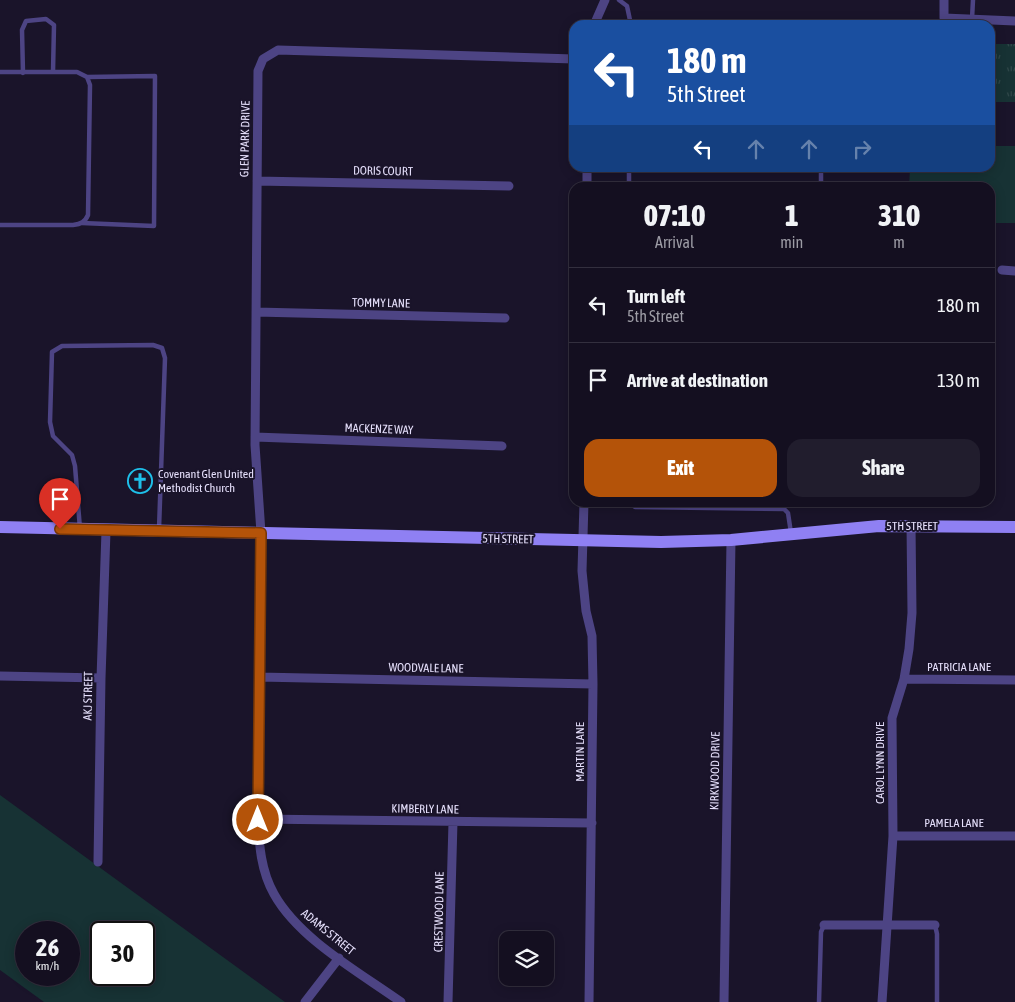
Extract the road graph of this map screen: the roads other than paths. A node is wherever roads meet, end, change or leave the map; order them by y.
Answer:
1 (605, 0) edge
2 (619, 0) edge
3 (944, 0) edge
4 (972, 0) edge
5 (972, 19) junction
6 (596, 20) edge
7 (630, 20) edge
8 (942, 20) edge
9 (962, 20) edge
10 (994, 20) edge
11 (995, 20) edge
12 (1015, 21) edge
13 (569, 59) edge
14 (0, 72) edge
15 (53, 72) junction
16 (23, 73) junction
17 (87, 77) junction
18 (257, 181) junction
19 (509, 186) dead end
20 (82, 224) junction
21 (0, 225) edge
22 (1002, 270) dead end
23 (1015, 271) edge
24 (256, 312) junction
25 (505, 318) dead end
26 (255, 437) junction
27 (502, 446) dead end
28 (584, 507) edge
29 (634, 507) edge
30 (911, 525) junction
31 (0, 527) edge
32 (1015, 527) edge
33 (80, 530) junction
34 (106, 531) junction
35 (159, 531) junction
36 (261, 533) junction
37 (791, 534) junction
38 (583, 540) junction
39 (731, 540) junction
40 (0, 676) edge
41 (259, 677) junction
42 (101, 678) junction
43 (904, 679) junction
44 (1015, 680) edge
45 (593, 684) junction
46 (258, 820) junction
47 (453, 822) junction
48 (592, 823) junction
49 (893, 836) junction
50 (1015, 836) edge
51 (98, 862) dead end
52 (888, 924) junction
53 (824, 925) joint
54 (935, 925) joint
55 (339, 958) junction
56 (305, 1002) edge
57 (401, 1002) edge
58 (448, 1002) edge
59 (589, 1002) edge
60 (724, 1002) edge
61 (819, 1002) edge
62 (882, 1002) edge
63 (937, 1002) edge

1 - 6 street
2 - 7 lane
3 - 8 street
4 - 5 lane
5 - 9 street
5 - 10 street
11 - 12 street
13 - 18 street, GLEN PARK DRIVE
14 - 16 lane
15 - 16 lane
15 - 16 lane
15 - 17 lane
17 - 20 lane
17 - 20 lane
18 - 19 street, DORIS COURT
18 - 24 street, GLEN PARK DRIVE
20 - 21 lane
22 - 23 street
24 - 25 street, TOMMY LANE
24 - 26 street, GLEN PARK DRIVE
26 - 27 street, MACKENZE WAY
26 - 36 street, GLEN PARK DRIVE
28 - 38 street, MARTIN LANE
29 - 37 lane
30 - 32 main road, 5TH STREET
30 - 37 main road, 5TH STREET
30 - 43 street, CAROL LYNN DRIVE
31 - 33 main road, 5TH STREET
33 - 34 main road, 5TH STREET
33 - 35 lane
34 - 35 main road, 5TH STREET
34 - 42 street, AKJ STREET
35 - 36 main road, 5TH STREET
36 - 38 main road, 5TH STREET
36 - 41 street, ADAMS STREET
37 - 39 main road, 5TH STREET
38 - 39 main road, 5TH STREET
38 - 45 street, MARTIN LANE
39 - 60 street, KIRKWOOD DRIVE
40 - 42 street
41 - 45 street, WOODVALE LANE
41 - 46 street, ADAMS STREET
42 - 51 street, AKJ STREET
43 - 44 street, PATRICIA LANE
43 - 49 street, CAROL LYNN DRIVE
45 - 48 street, MARTIN LANE
46 - 47 street, KIMBERLY LANE
46 - 55 street, ADAMS STREET
47 - 48 street, KIMBERLY LANE
47 - 58 street, CRESTWOOD LANE
48 - 59 street, MARTIN LANE
49 - 50 street, PAMELA LANE
49 - 52 street, CAROL LYNN DRIVE
52 - 53 street
52 - 54 street
52 - 62 street, CAROL LYNN DRIVE
53 - 61 lane
54 - 63 lane
55 - 56 street
55 - 57 street, ADAMS STREET

